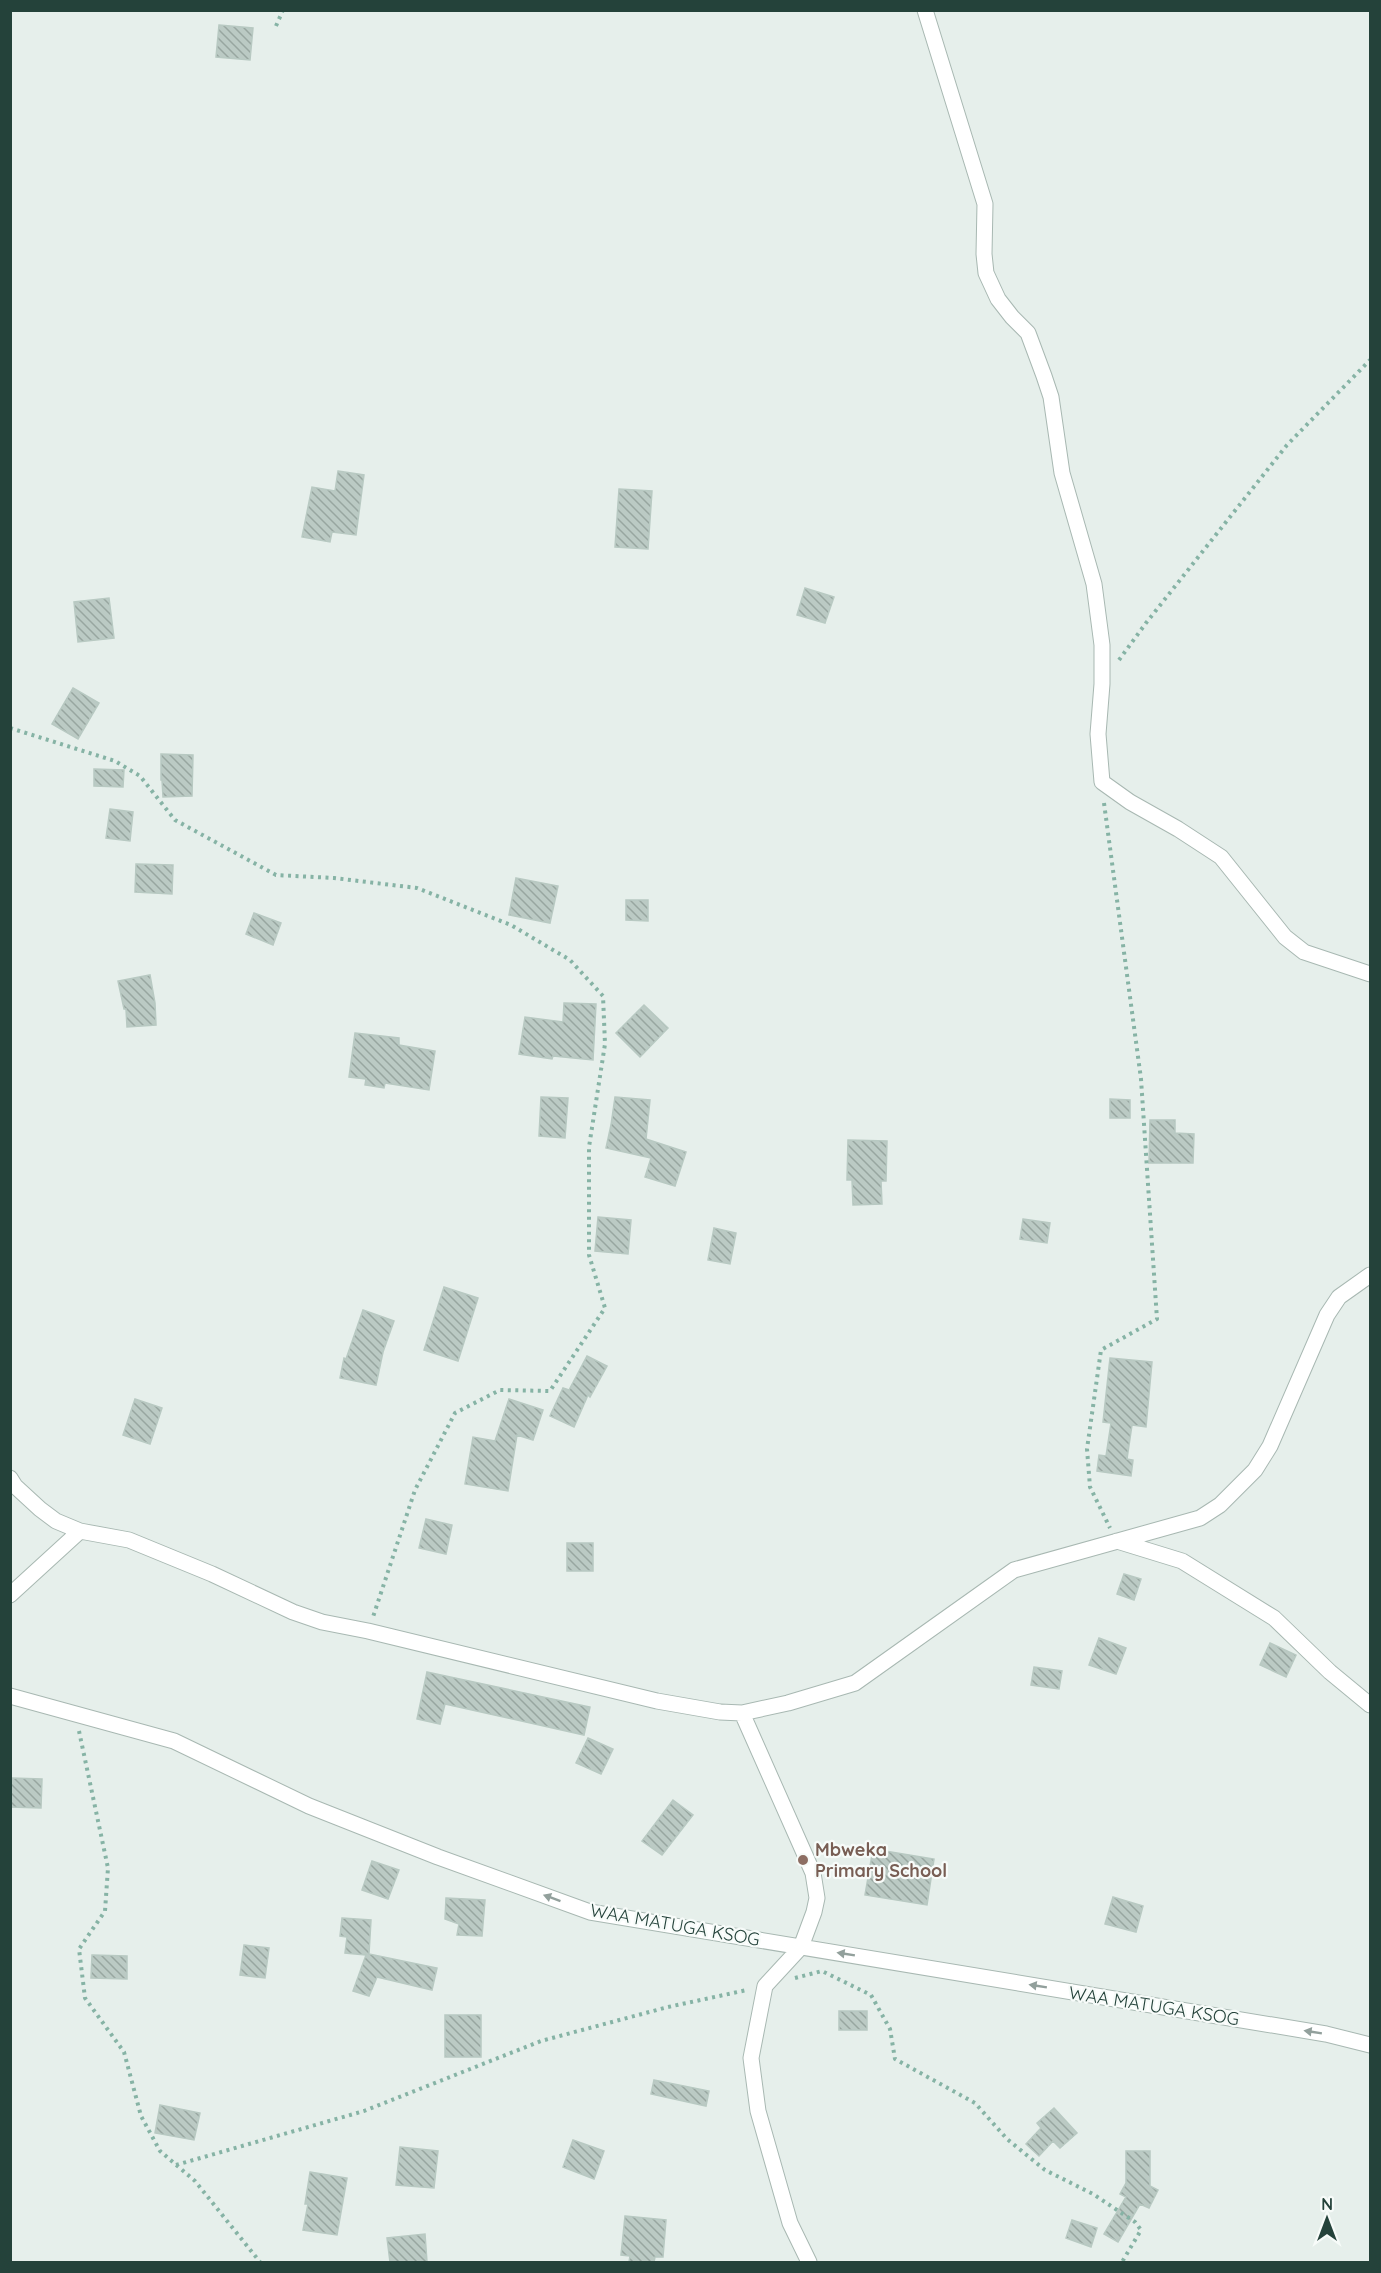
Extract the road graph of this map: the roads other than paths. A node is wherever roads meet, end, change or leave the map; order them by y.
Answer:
1 (925, 10) edge
2 (1371, 974) edge
3 (1371, 1275) edge
4 (10, 1478) edge
5 (80, 1531) junction
6 (1117, 1541) junction
7 (10, 1595) edge
8 (10, 1696) edge
9 (1371, 1705) edge
10 (742, 1713) junction
11 (801, 1947) junction
12 (1371, 2045) edge
13 (809, 2262) edge

1 - 2 street
3 - 6 street
4 - 5 street
5 - 7 street
5 - 10 street
6 - 9 street
6 - 10 street
11 -> 8 street, WAA MATUGA KSOG
10 - 11 street
12 -> 11 street, WAA MATUGA KSOG
11 - 13 street

